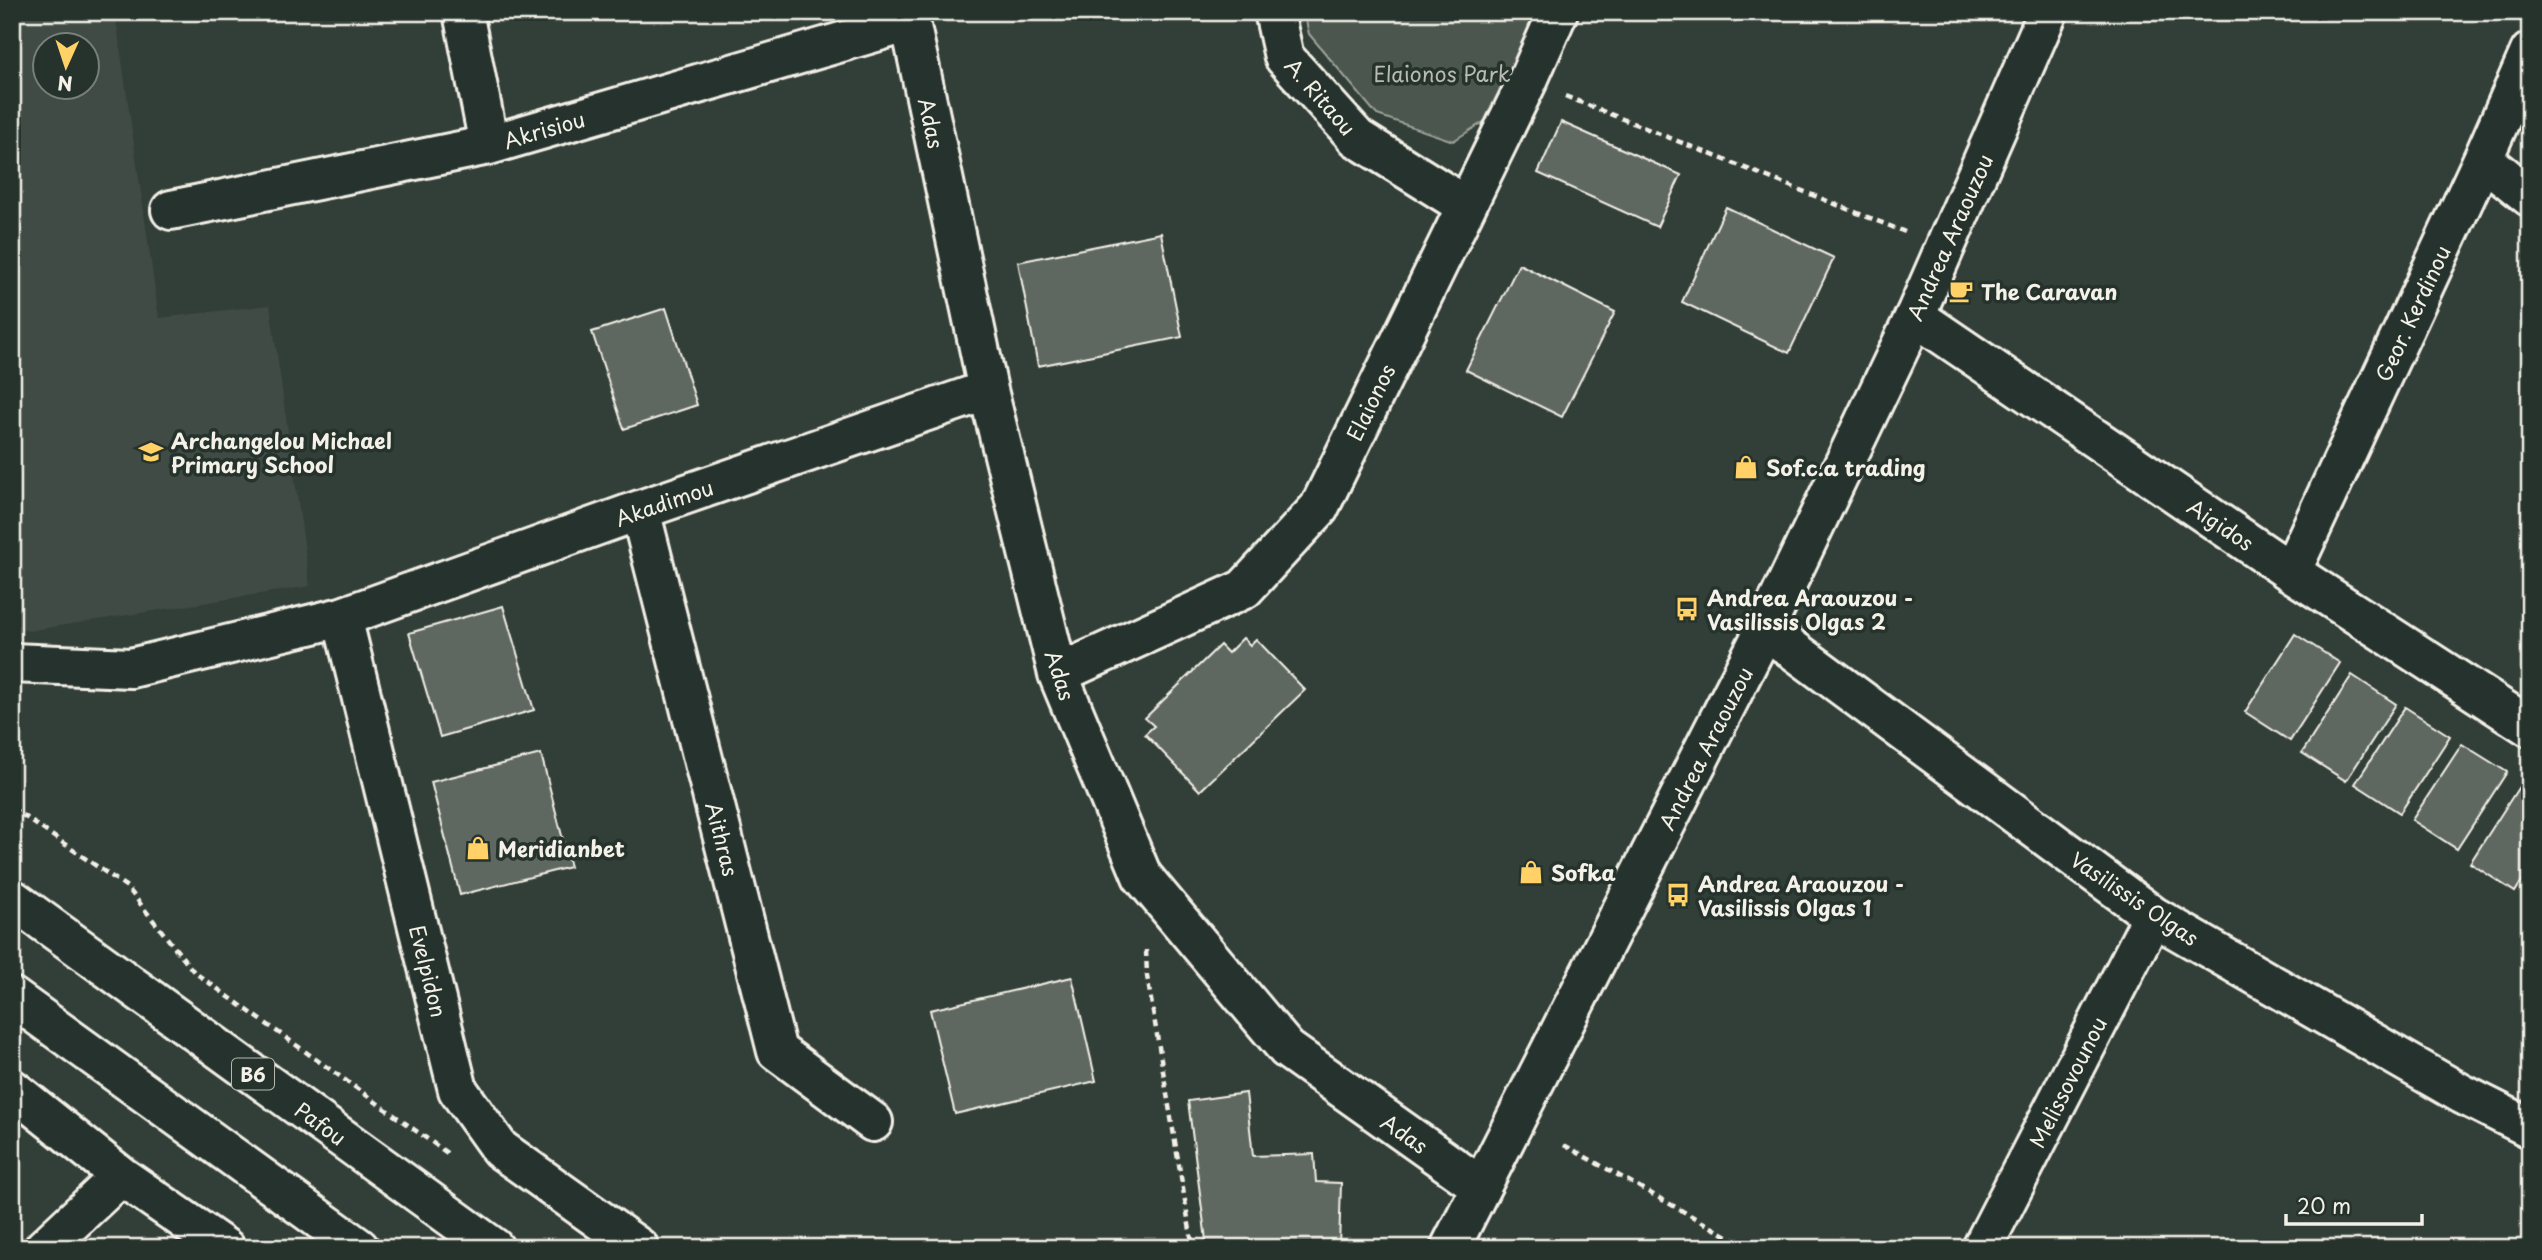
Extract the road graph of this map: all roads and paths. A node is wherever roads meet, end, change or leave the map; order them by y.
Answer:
1 (463, 12) edge
2 (1274, 12) edge
3 (1559, 12) edge
4 (2048, 12) edge
5 (909, 17) edge
6 (2530, 52) edge
7 (1528, 80) junction
8 (489, 145) junction
9 (2483, 159) junction
10 (2530, 197) edge
11 (1466, 206) junction
12 (171, 209) dead end
13 (1945, 247) junction
14 (1915, 316) junction
15 (988, 390) junction
16 (640, 510) junction
17 (2291, 572) junction
18 (342, 617) junction
19 (1765, 629) junction
20 (12, 663) edge
21 (1058, 674) junction
22 (2530, 727) edge
23 (12, 808) edge
24 (1142, 876) junction
25 (12, 900) edge
26 (2152, 916) junction
27 (12, 997) edge
28 (12, 1089) edge
29 (873, 1122) dead end
30 (2530, 1128) edge
31 (1564, 1145) dead end
32 (451, 1156) dead end
33 (121, 1176) junction
34 (1480, 1186) junction
35 (44, 1248) edge
36 (225, 1248) edge
37 (359, 1248) edge
38 (494, 1248) edge
39 (639, 1248) edge
40 (1194, 1248) edge
41 (1450, 1248) edge
42 (1749, 1248) edge
43 (1982, 1248) edge

1 - 8 street
2 - 11 street, A. Ritaou
3 - 7 street, Elaionos
4 - 13 street, Andrea Araouzou
5 - 8 street, Akrisiou
5 - 15 street, Adas
6 - 9 street, Geor. Kerdinou
7 - 11 street, Elaionos
7 - 13 path
8 - 12 street, Akrisiou
9 - 10 street
9 - 17 street, Geor. Kerdinou
11 - 21 street, Elaionos
13 - 14 street, Andrea Araouzou
14 - 17 street, Aigidos
14 - 19 street, Andrea Araouzou
15 - 16 street, Akadimou
15 - 21 street, Adas
16 - 18 street, Akadimou
16 - 29 street, Aithras
17 - 22 street, Aigidos
18 - 20 street, Akadimou
18 - 39 street, Evelpidon
19 - 26 street, Vasilissis Olgas
19 - 34 street, Andrea Araouzou
21 - 24 street, Adas
23 - 32 path
24 - 34 street, Adas
24 - 40 path
25 - 38 street, Pafou / B6
26 - 30 street, Vasilissis Olgas
26 - 43 street, Melissovounou
27 - 37 street
28 - 33 street
31 - 42 path
33 - 35 street
33 - 36 street
34 - 41 street, Andrea Araouzou

